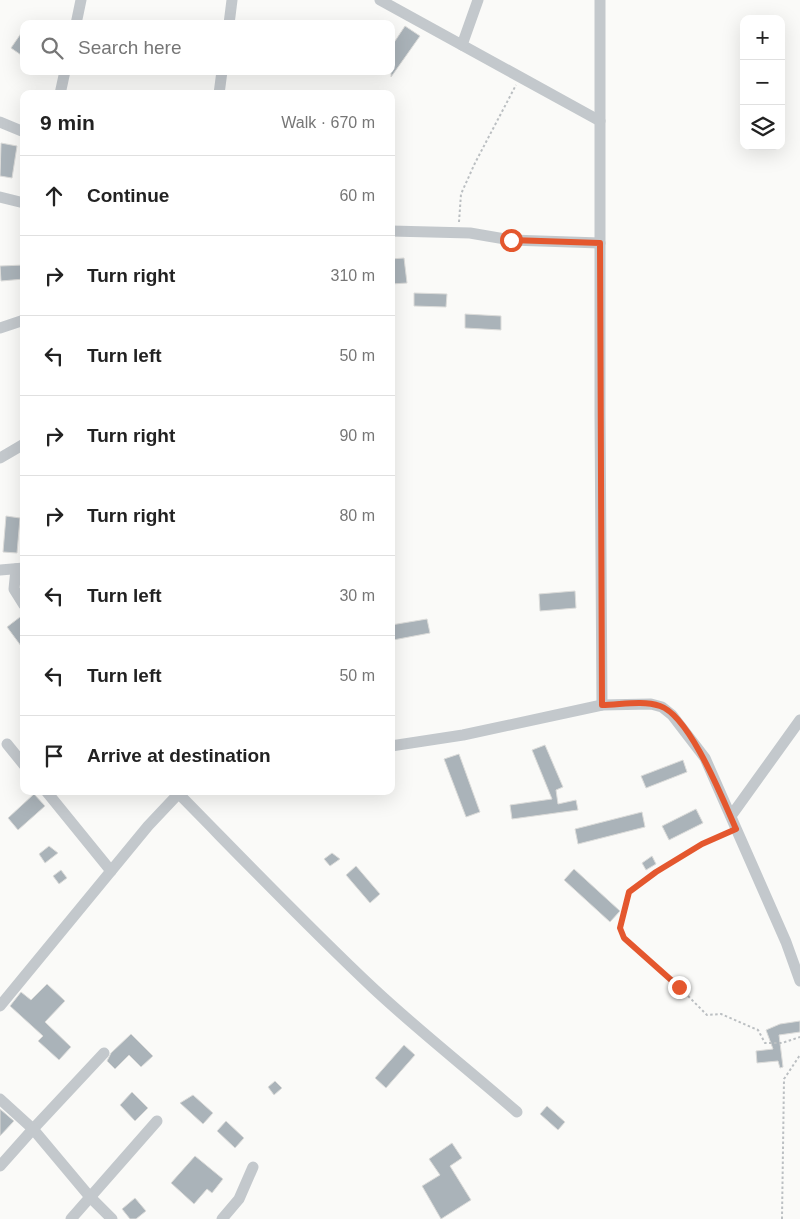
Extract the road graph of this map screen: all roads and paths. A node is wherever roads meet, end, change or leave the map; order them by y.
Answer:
1 (81, 0) edge
2 (232, 0) edge
3 (380, 0) edge
4 (478, 0) edge
5 (600, 0) edge
6 (77, 20) edge
7 (230, 20) edge
8 (462, 45) junction
9 (64, 75) edge
10 (221, 75) edge
11 (520, 77) junction
12 (61, 90) edge
13 (220, 90) edge
14 (600, 121) junction
15 (0, 122) edge
16 (20, 130) edge
17 (0, 196) edge
18 (20, 202) edge
19 (395, 231) edge
20 (458, 232) junction
21 (600, 243) junction
22 (20, 321) edge
23 (0, 328) edge
24 (20, 446) edge
25 (0, 458) edge
26 (20, 568) edge
27 (0, 570) edge
28 (20, 599) edge
29 (602, 705) junction
30 (800, 720) edge
31 (7, 744) dead end
32 (395, 745) edge
33 (20, 760) edge
34 (49, 795) edge
35 (175, 795) edge
36 (181, 795) edge
37 (731, 816) junction
38 (736, 829) junction
39 (111, 871) junction
40 (800, 981) edge
41 (0, 1006) edge
42 (800, 1037) edge
43 (104, 1053) dead end
44 (800, 1054) edge
45 (0, 1099) edge
46 (517, 1112) dead end
47 (157, 1121) dead end
48 (33, 1129) junction
49 (0, 1166) edge
50 (253, 1167) dead end
51 (90, 1197) junction
52 (71, 1219) edge
53 (112, 1219) edge
54 (222, 1219) edge
55 (782, 1219) edge

1 - 6 street
2 - 7 street
3 - 8 street
4 - 8 street
5 - 14 street
8 - 11 street
9 - 12 street
10 - 13 street
11 - 14 street
11 - 20 path
14 - 21 street
15 - 16 street
17 - 18 street
19 - 20 street
20 - 21 street
21 - 29 street
22 - 23 street
24 - 25 street
26 - 27 street
26 - 28 street
29 - 32 street
29 - 37 street
30 - 37 street
31 - 33 street
34 - 39 street
35 - 39 street
36 - 46 street
37 - 38 street
38 - 40 street
38 - 42 path
39 - 41 street
43 - 48 street
44 - 55 path
45 - 48 street
47 - 51 street
48 - 49 street
48 - 51 street
50 - 54 street
51 - 52 street
51 - 53 street

